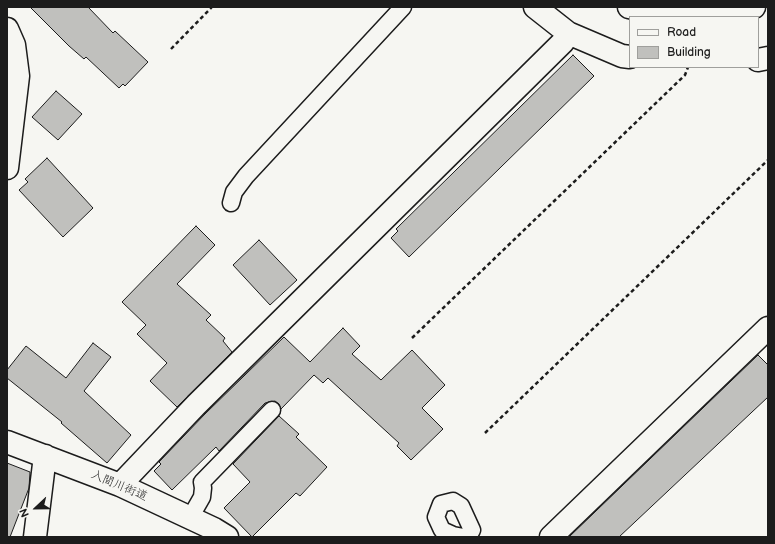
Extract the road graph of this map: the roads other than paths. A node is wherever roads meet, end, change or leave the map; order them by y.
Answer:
1 (403, 7) edge
2 (535, 7) edge
3 (629, 7) edge
4 (754, 7) edge
5 (7, 28) edge
6 (568, 33) junction
7 (629, 57) edge
8 (7, 168) edge
9 (231, 203) dead end
10 (768, 328) edge
11 (272, 410) dead end
12 (7, 442) edge
13 (45, 456) junction
14 (120, 485) junction
15 (190, 518) junction
16 (35, 537) edge
17 (227, 537) edge
18 (464, 537) edge
19 (468, 537) edge
20 (551, 537) edge

1 - 9 lane
2 - 6 main road
3 - 4 main road
5 - 8 main road
6 - 7 main road
6 - 14 main road
10 - 20 main road
11 - 15 lane
12 - 13 main road, 入間川街道
13 - 14 main road, 入間川街道
13 - 16 main road
14 - 15 main road, 入間川街道
15 - 17 main road, 入間川街道
18 - 19 lane

